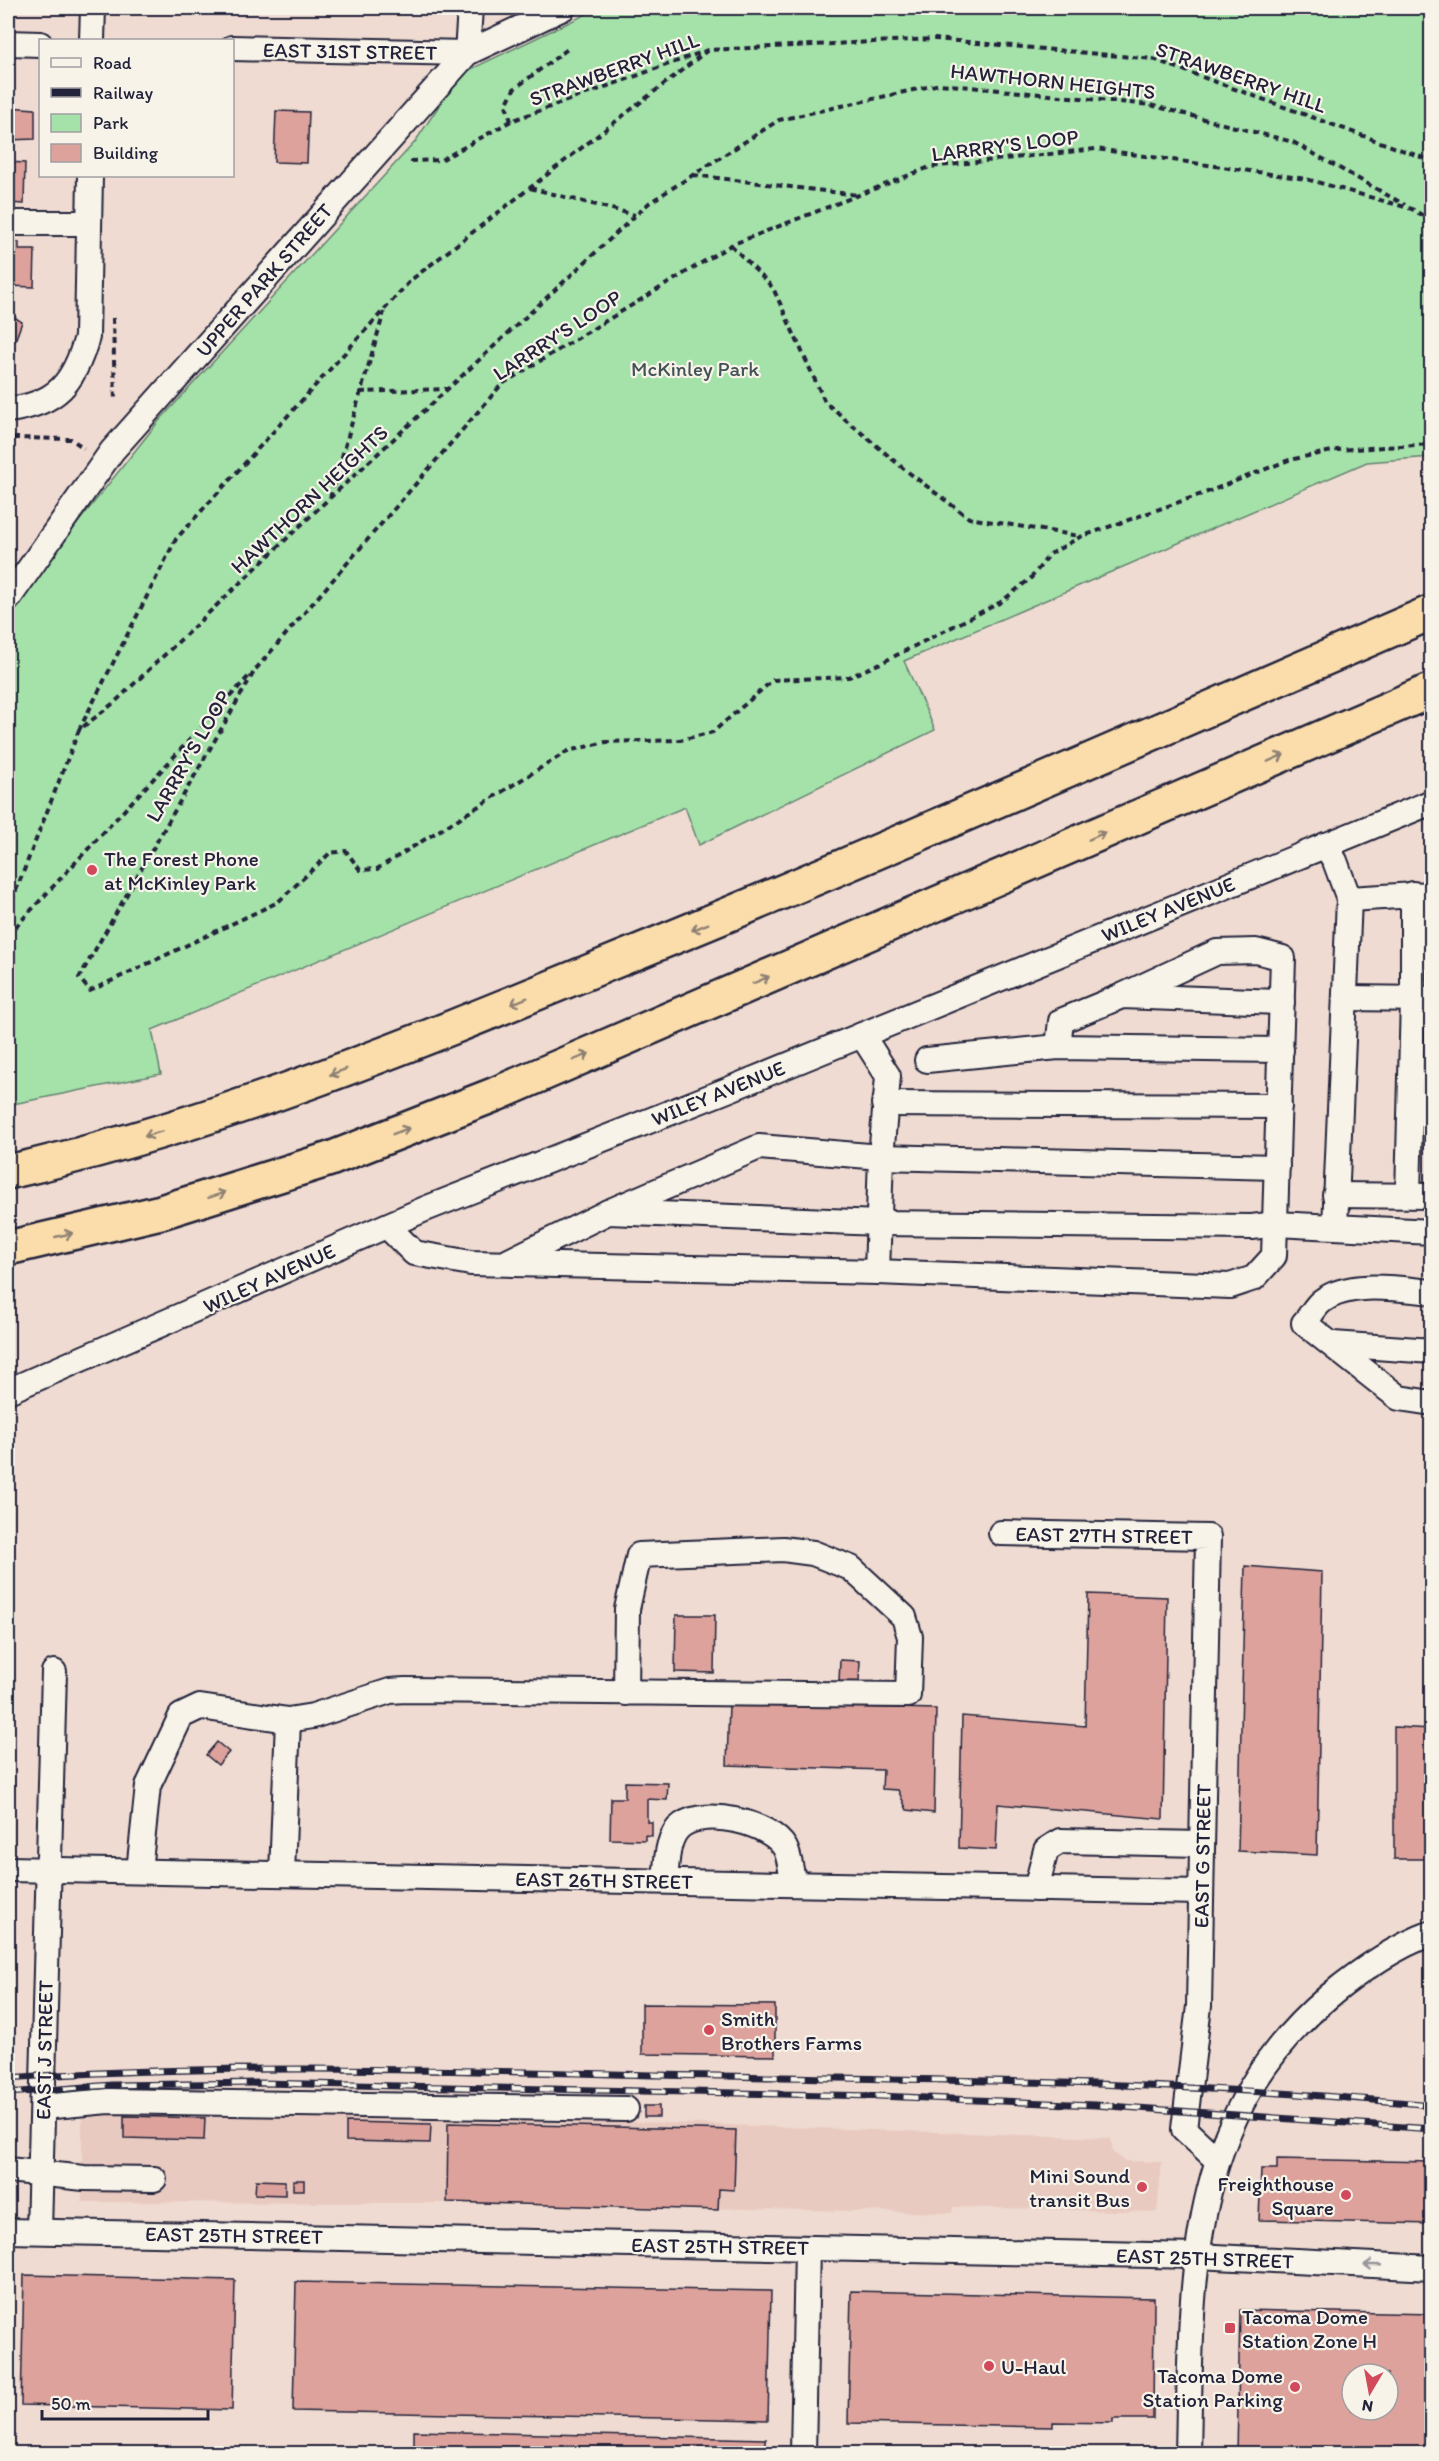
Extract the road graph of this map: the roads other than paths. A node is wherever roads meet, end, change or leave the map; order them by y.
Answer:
1 (93, 8) edge
2 (470, 8) edge
3 (563, 8) edge
4 (92, 39) edge
5 (8, 43) edge
6 (39, 44) edge
7 (234, 48) edge
8 (467, 53) junction
9 (90, 177) edge
10 (8, 223) edge
11 (89, 224) junction
12 (8, 410) edge
13 (1431, 589) edge
14 (8, 599) edge
15 (1431, 612) edge
16 (1431, 690) edge
17 (1431, 802) edge
18 (1325, 845) junction
19 (1422, 894) edge
20 (1349, 899) junction
21 (754, 905) junction
22 (1122, 996) junction
23 (1345, 998) junction
24 (1422, 999) edge
25 (1282, 1002) junction
26 (862, 1035) junction
27 (1058, 1047) junction
28 (1281, 1050) junction
29 (927, 1060) dead end
30 (884, 1104) junction
31 (1279, 1106) junction
32 (881, 1157) junction
33 (1277, 1167) junction
34 (8, 1172) edge
35 (1335, 1195) junction
36 (1420, 1195) edge
37 (608, 1212) junction
38 (879, 1223) junction
39 (1276, 1224) junction
40 (387, 1226) junction
41 (1335, 1227) junction
42 (1431, 1232) edge
43 (8, 1248) edge
44 (504, 1264) junction
45 (877, 1272) junction
46 (1431, 1292) edge
47 (1333, 1344) junction
48 (1431, 1351) edge
49 (8, 1391) edge
50 (1431, 1403) edge
51 (1001, 1533) dead end
52 (1208, 1537) joint
53 (54, 1672) dead end
54 (626, 1693) junction
55 (288, 1720) junction
56 (1202, 1844) junction
57 (8, 1869) edge
58 (48, 1869) junction
59 (139, 1871) junction
60 (282, 1874) junction
61 (665, 1881) junction
62 (794, 1884) junction
63 (1036, 1889) junction
64 (1202, 1892) junction
65 (1431, 1933) edge
66 (43, 2107) junction
67 (626, 2109) dead end
68 (1217, 2160) junction
69 (8, 2170) edge
70 (41, 2172) junction
71 (153, 2179) dead end
72 (8, 2231) edge
73 (39, 2231) junction
74 (807, 2248) junction
75 (1197, 2256) junction
76 (1431, 2268) edge
77 (803, 2454) edge
78 (1188, 2454) edge

1 - 4 street
2 - 8 street
3 - 8 street, UPPER PARK STREET
5 - 6 street
7 - 8 street, EAST 31ST STREET
8 - 14 street, UPPER PARK STREET
9 - 11 street
10 - 11 street
11 - 12 street
13 - 21 highway
15 - 21 highway
43 -> 16 highway
17 - 18 street, WILEY AVENUE
18 - 20 street
18 - 26 street, WILEY AVENUE
19 - 20 street
19 - 24 street
20 - 23 street
21 -> 34 highway
22 - 25 street
22 - 25 street
22 - 27 street
23 - 24 street
23 - 35 street
24 - 36 street
25 - 28 street
26 - 30 street
26 - 40 street, WILEY AVENUE
27 - 28 street
27 - 29 street
28 - 31 street
30 - 31 street
30 - 32 street
31 - 33 street
32 - 33 street
32 - 37 street
32 - 38 street
33 - 39 street
35 - 36 street
35 - 41 street
37 - 38 street
37 - 44 street
38 - 39 street
38 - 45 street
39 - 41 street
39 - 45 street
40 - 44 street
40 - 49 street, WILEY AVENUE
41 - 42 street
44 - 45 street
46 - 47 street
47 - 48 street
47 - 50 street
51 - 52 street, EAST 27TH STREET
52 - 56 street, EAST G STREET
53 - 58 street, EAST J STREET
54 - 54 street
54 - 55 street
55 - 59 street
55 - 60 street
56 - 63 street
56 - 64 street, EAST G STREET
57 - 58 street, EAST 26TH STREET
58 - 59 street, EAST 26TH STREET
58 - 66 street, EAST J STREET
59 - 60 street, EAST 26TH STREET
60 - 61 street, EAST 26TH STREET
61 - 62 street, EAST 26TH STREET
61 - 62 street
62 - 63 street, EAST 26TH STREET
63 - 64 street, EAST 26TH STREET
64 - 68 street, EAST G STREET
65 - 68 street
66 - 67 street
66 - 70 street, EAST J STREET
68 - 75 street
69 - 70 street
70 - 71 street
70 - 73 street, EAST J STREET
72 - 73 street, EAST 25TH STREET
73 - 74 street, EAST 25TH STREET
74 - 75 street, EAST 25TH STREET
74 - 77 street
76 -> 75 street, EAST 25TH STREET
75 - 78 street

